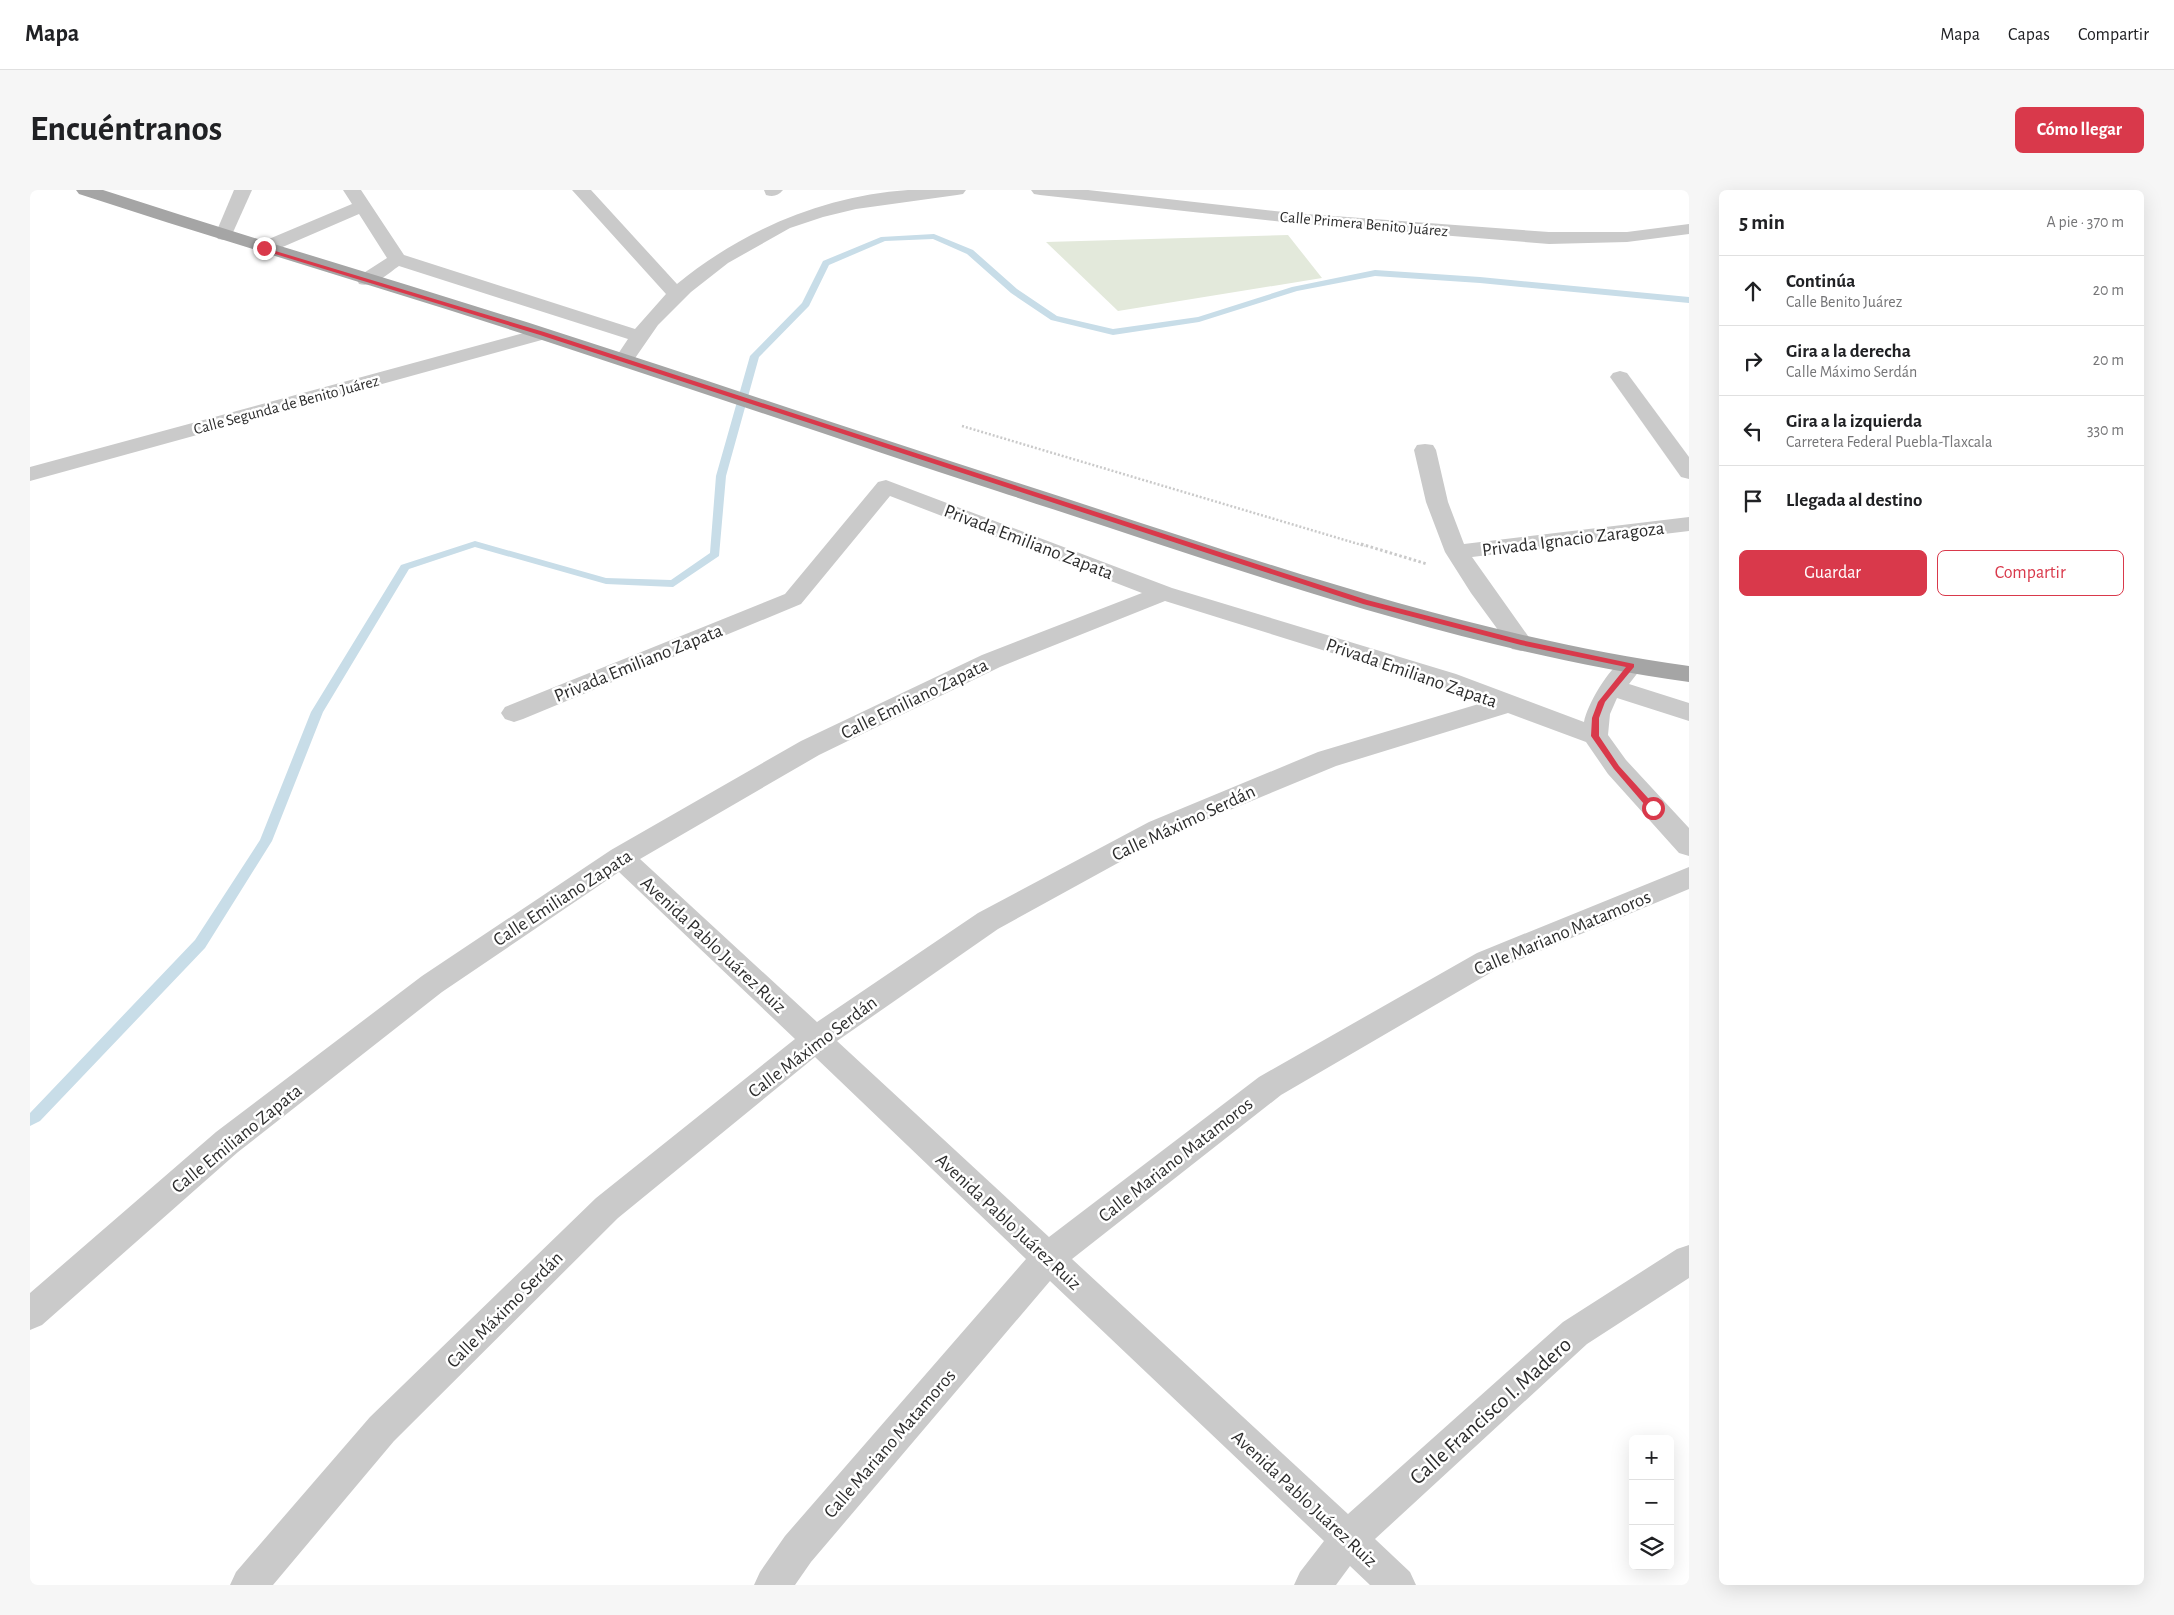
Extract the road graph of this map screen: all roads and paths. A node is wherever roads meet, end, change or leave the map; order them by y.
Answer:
1 (85, 190) edge
2 (242, 190) edge
3 (352, 190) edge
4 (581, 190) edge
5 (870, 190) edge
6 (957, 190) edge
7 (1040, 190) edge
8 (363, 206) junction
9 (795, 220) junction
10 (1689, 229) edge
11 (224, 235) junction
12 (264, 248) junction
13 (397, 259) junction
14 (366, 280) junction
15 (676, 294) junction
16 (542, 334) junction
17 (638, 336) junction
18 (624, 360) junction
19 (1620, 378) dead end
20 (962, 426) dead end
21 (1425, 450) dead end
22 (1689, 472) edge
23 (30, 474) edge
24 (1689, 524) edge
25 (1456, 552) junction
26 (1431, 566) dead end
27 (1164, 592) junction
28 (1521, 643) junction
29 (1631, 666) junction
30 (1689, 674) edge
31 (1613, 688) junction
32 (1508, 704) junction
33 (514, 712) dead end
34 (1689, 712) edge
35 (1595, 736) junction
36 (1689, 846) edge
37 (621, 857) junction
38 (1689, 878) edge
39 (816, 1039) junction
40 (1048, 1258) junction
41 (1689, 1260) edge
42 (30, 1314) edge
43 (1348, 1539) junction
44 (249, 1585) edge
45 (773, 1585) edge
46 (1313, 1585) edge
47 (1397, 1585) edge

1 - 11 main road
2 - 11 street
3 - 8 street
4 - 15 street
5 - 9 street
6 - 9 street
7 - 10 street, Calle Primera Benito Juárez
8 - 12 street
8 - 13 street
9 - 15 street
11 - 12 main road
12 - 14 main road
13 - 14 street
13 - 17 street
14 - 16 main road
15 - 17 street
16 - 18 main road
16 - 23 street, Calle Segunda de Benito Juárez
17 - 18 street
18 - 28 main road
19 - 22 street
20 - 26 path
21 - 25 street
24 - 25 street, Privada Ignacio Zaragoza
25 - 28 street
27 - 32 street, Privada Emiliano Zapata
27 - 33 street, Privada Emiliano Zapata
27 - 37 street, Calle Emiliano Zapata
28 - 29 main road
29 - 30 main road
29 - 31 street
31 - 34 street
31 - 35 street
32 - 35 street, Privada Emiliano Zapata
32 - 39 street, Calle Máximo Serdán
35 - 36 street
37 - 39 street, Avenida Pablo Juárez Ruiz
37 - 42 street, Calle Emiliano Zapata
38 - 40 street, Calle Mariano Matamoros
39 - 40 street, Avenida Pablo Juárez Ruiz
39 - 44 street, Calle Máximo Serdán
40 - 43 street, Avenida Pablo Juárez Ruiz
40 - 45 street, Calle Mariano Matamoros
41 - 43 street, Calle Francisco I. Madero
43 - 46 street, Calle Francisco I. Madero
43 - 47 street, Avenida Pablo Juárez Ruiz

